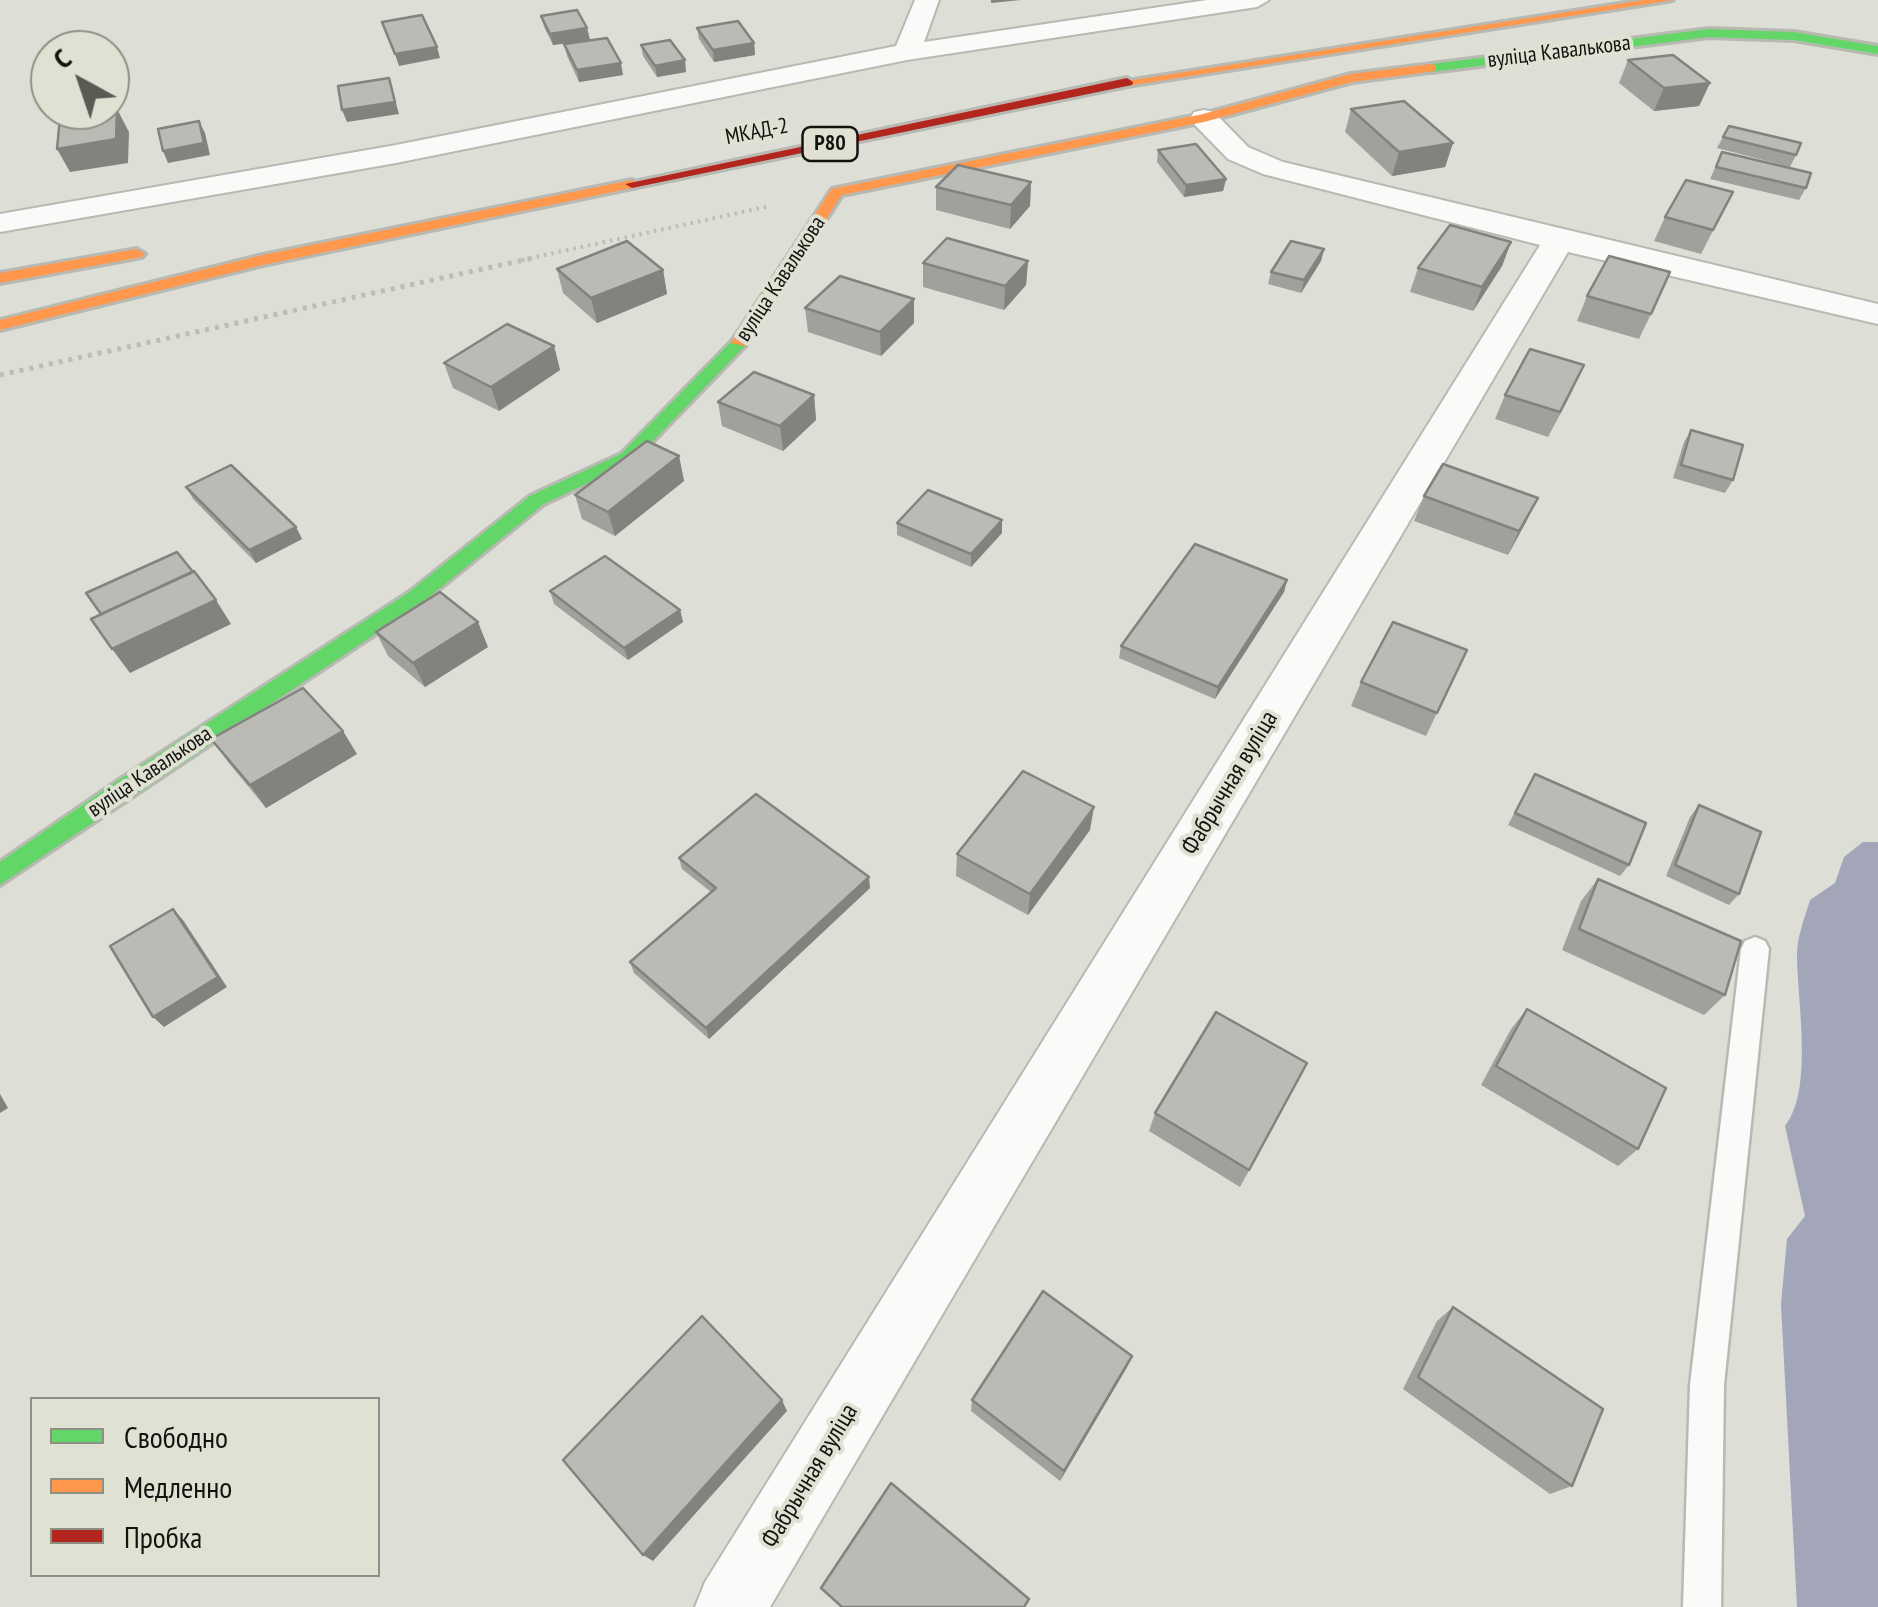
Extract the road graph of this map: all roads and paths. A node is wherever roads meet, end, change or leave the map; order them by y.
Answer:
1 (928, 0) edge
2 (1257, 0) edge
3 (1518, 0) edge
4 (1667, 0) edge
5 (1464, 7) dead end
6 (1878, 50) edge
7 (907, 52) junction
8 (1164, 52) dead end
9 (970, 90) dead end
10 (1204, 118) junction
11 (837, 192) junction
12 (0, 222) edge
13 (1559, 240) junction
14 (0, 278) edge
15 (0, 288) edge
16 (1878, 314) edge
17 (0, 326) edge
18 (0, 376) edge
19 (0, 875) edge
20 (1755, 949) dead end
21 (730, 1607) edge
22 (1702, 1607) edge

1 - 7 street
2 - 7 street
3 - 5 main road
4 - 17 main road, Р80
6 - 10 main road, вуліца Кавалькова
7 - 12 street
8 - 9 main road
10 - 11 main road, вуліца Кавалькова
10 - 13 street
11 - 18 path
11 - 19 main road, вуліца Кавалькова
13 - 16 street
13 - 21 street, Фабрычная вуліца
14 - 15 main road
20 - 22 lane

